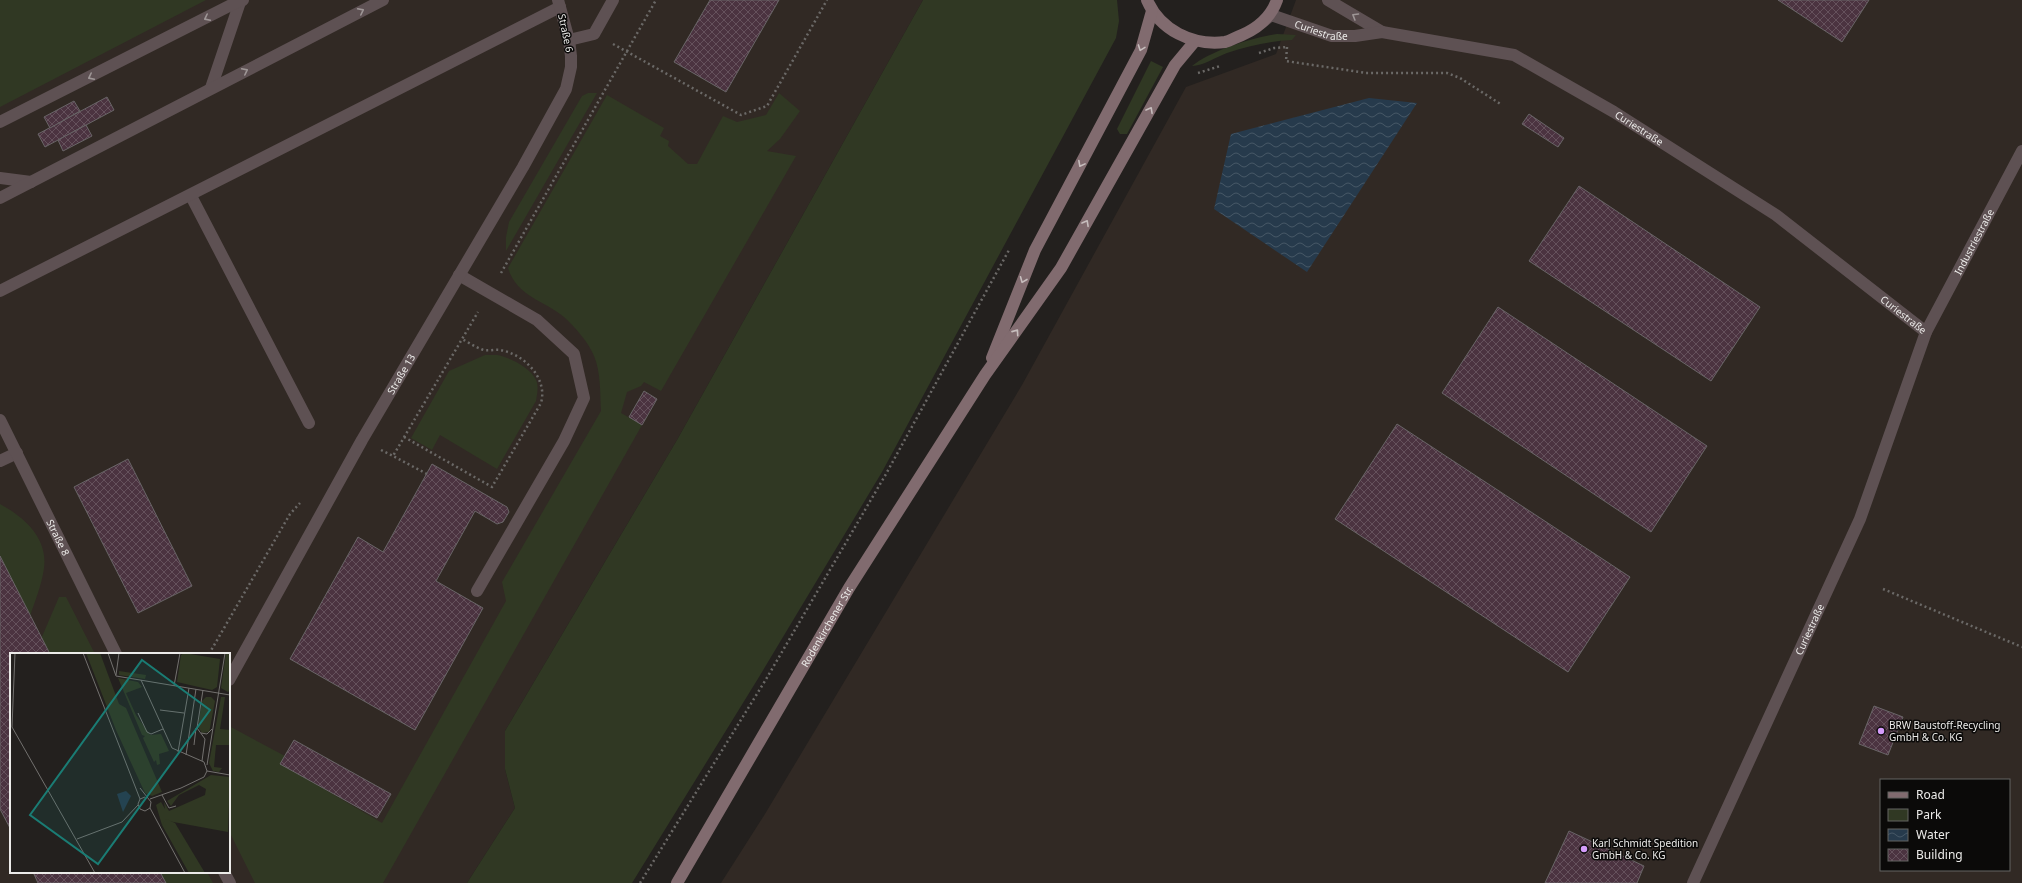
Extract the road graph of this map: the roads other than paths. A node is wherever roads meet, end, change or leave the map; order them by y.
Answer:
1 (383, 0) edge
2 (614, 0) edge
3 (1277, 0) edge
4 (1328, 0) edge
5 (241, 1) edge
6 (559, 4) edge
7 (1150, 6) edge
8 (1264, 21) junction
9 (1382, 32) junction
10 (569, 40) junction
11 (1195, 41) junction
12 (571, 67) joint
13 (211, 88) junction
14 (0, 122) edge
15 (2022, 151) edge
16 (0, 178) edge
17 (32, 182) junction
18 (191, 196) junction
19 (0, 198) edge
20 (459, 275) junction
21 (0, 291) edge
22 (1926, 332) junction
23 (985, 375) junction
24 (0, 420) edge
25 (309, 423) dead end
26 (17, 453) junction
27 (0, 462) edge
28 (477, 591) dead end
29 (116, 653) edge
30 (230, 678) edge
31 (225, 873) edge
32 (230, 883) edge
33 (677, 883) edge
34 (1693, 883) edge

13 -> 1 street
2 - 10 street
3 - 8 main road
9 -> 4 street, Curiestraße
5 - 13 street
5 -> 14 street
6 - 10 street, Straße 6
6 - 18 street
7 - 11 main road
7 -> 23 main road
8 - 9 street, Curiestraße
8 - 11 main road
9 - 22 street, Curiestraße
10 - 12 street, Straße 6
23 -> 11 main road
12 - 20 street, Straße 13
13 - 17 street
15 - 22 street, Industriestraße
16 - 17 street
17 - 19 street
18 - 21 street
18 - 25 street
20 - 28 street
20 - 30 street, Straße 13
22 - 34 street, Curiestraße
23 - 33 main road, Rodenkirchener Str.
24 - 26 street, Straße 8
26 - 27 street
26 - 29 street, Straße 8
31 - 32 street

